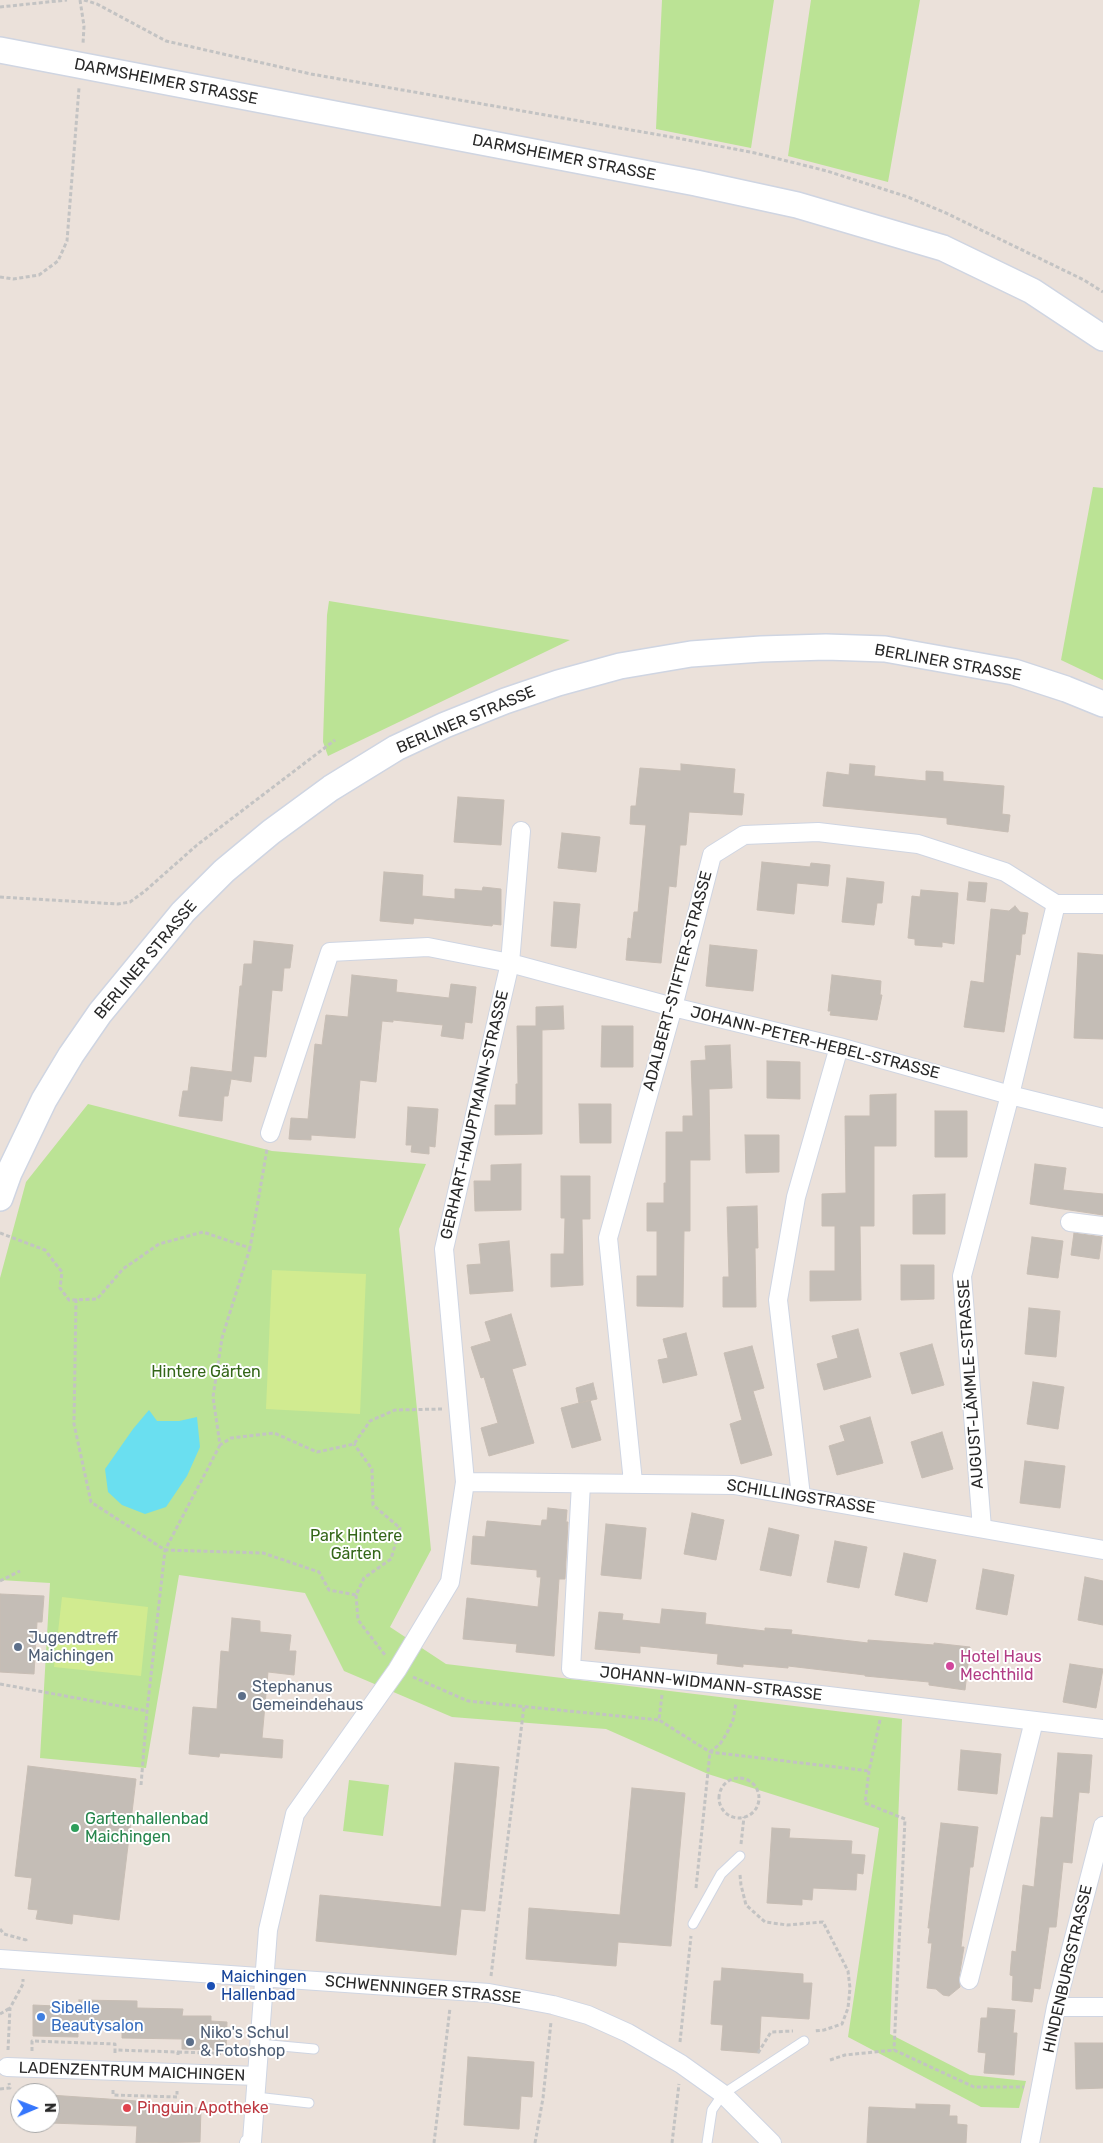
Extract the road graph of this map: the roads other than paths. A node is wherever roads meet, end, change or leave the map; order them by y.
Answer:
1 (0, 50) edge
2 (1103, 338) edge
3 (1103, 704) edge
4 (521, 832) dead end
5 (1056, 904) junction
6 (1103, 904) edge
7 (510, 963) junction
8 (673, 1007) junction
9 (839, 1047) junction
10 (1010, 1095) junction
11 (1103, 1118) edge
12 (270, 1133) road end
13 (4, 1171) edge
14 (0, 1198) edge
15 (1070, 1222) dead end
16 (1103, 1226) edge
17 (465, 1482) junction
18 (633, 1482) junction
19 (582, 1484) junction
20 (801, 1496) junction
21 (982, 1528) junction
22 (1103, 1550) edge
23 (1034, 1721) junction
24 (1103, 1729) edge
25 (1103, 1826) edge
26 (740, 1856) road end
27 (693, 1924) dead end
28 (0, 1959) edge
29 (265, 1978) junction
30 (969, 1980) dead end
31 (1056, 2007) junction
32 (1103, 2007) edge
33 (805, 2036) road end
34 (260, 2044) junction
35 (314, 2049) dead end
36 (7, 2067) road end
37 (257, 2076) junction
38 (723, 2094) junction
39 (256, 2098) junction
40 (309, 2104) dead end
41 (252, 2142) edge
42 (707, 2143) edge
43 (772, 2143) edge
44 (1030, 2143) edge

1 - 2 main road, DARMSHEIMER STRASSE
3 - 13 main road, BERLINER STRASSE
4 - 7 street, GERHART-HAUPTMANN-STRASSE
5 - 6 street
5 - 8 street, ADALBERT-STIFTER-STRASSE
5 - 10 street
7 - 8 street, JOHANN-PETER-HEBEL-STRASSE
7 - 12 street, JOHANN-PETER-HEBEL-STRASSE
7 - 17 street, GERHART-HAUPTMANN-STRASSE
8 - 9 street, JOHANN-PETER-HEBEL-STRASSE
8 - 18 street, ADALBERT-STIFTER-STRASSE
9 - 10 street, JOHANN-PETER-HEBEL-STRASSE
9 - 20 street
10 - 11 street, JOHANN-PETER-HEBEL-STRASSE
10 - 21 street, AUGUST-LÄMMLE-STRASSE
13 - 14 main road, BERLINER STRASSE
15 - 16 street
17 - 19 street, SCHILLINGSTRASSE
17 - 29 street, GERHART-HAUPTMANN-STRASSE
18 - 19 street, SCHILLINGSTRASSE
18 - 20 street, SCHILLINGSTRASSE
19 - 23 street, JOHANN-WIDMANN-STRASSE
20 - 21 street, SCHILLINGSTRASSE
21 - 22 street, SCHILLINGSTRASSE
23 - 24 street, JOHANN-WIDMANN-STRASSE
23 - 30 street
25 - 31 street, HINDENBURGSTRASSE
26 - 27 lane
28 - 29 street, SCHWENNINGER STRASSE
29 - 34 street, GERHART-HAUPTMANN-STRASSE
29 - 38 street, SCHWENNINGER STRASSE
31 - 32 street
31 - 44 street, HINDENBURGSTRASSE
33 - 38 lane
34 - 35 lane
34 - 37 street, GERHART-HAUPTMANN-STRASSE
36 - 37 street, LADENZENTRUM MAICHINGEN
37 - 39 street, GERHART-HAUPTMANN-STRASSE
38 - 42 lane
38 - 43 street, SCHWENNINGER STRASSE
39 - 40 lane
39 - 41 street, GERHART-HAUPTMANN-STRASSE

